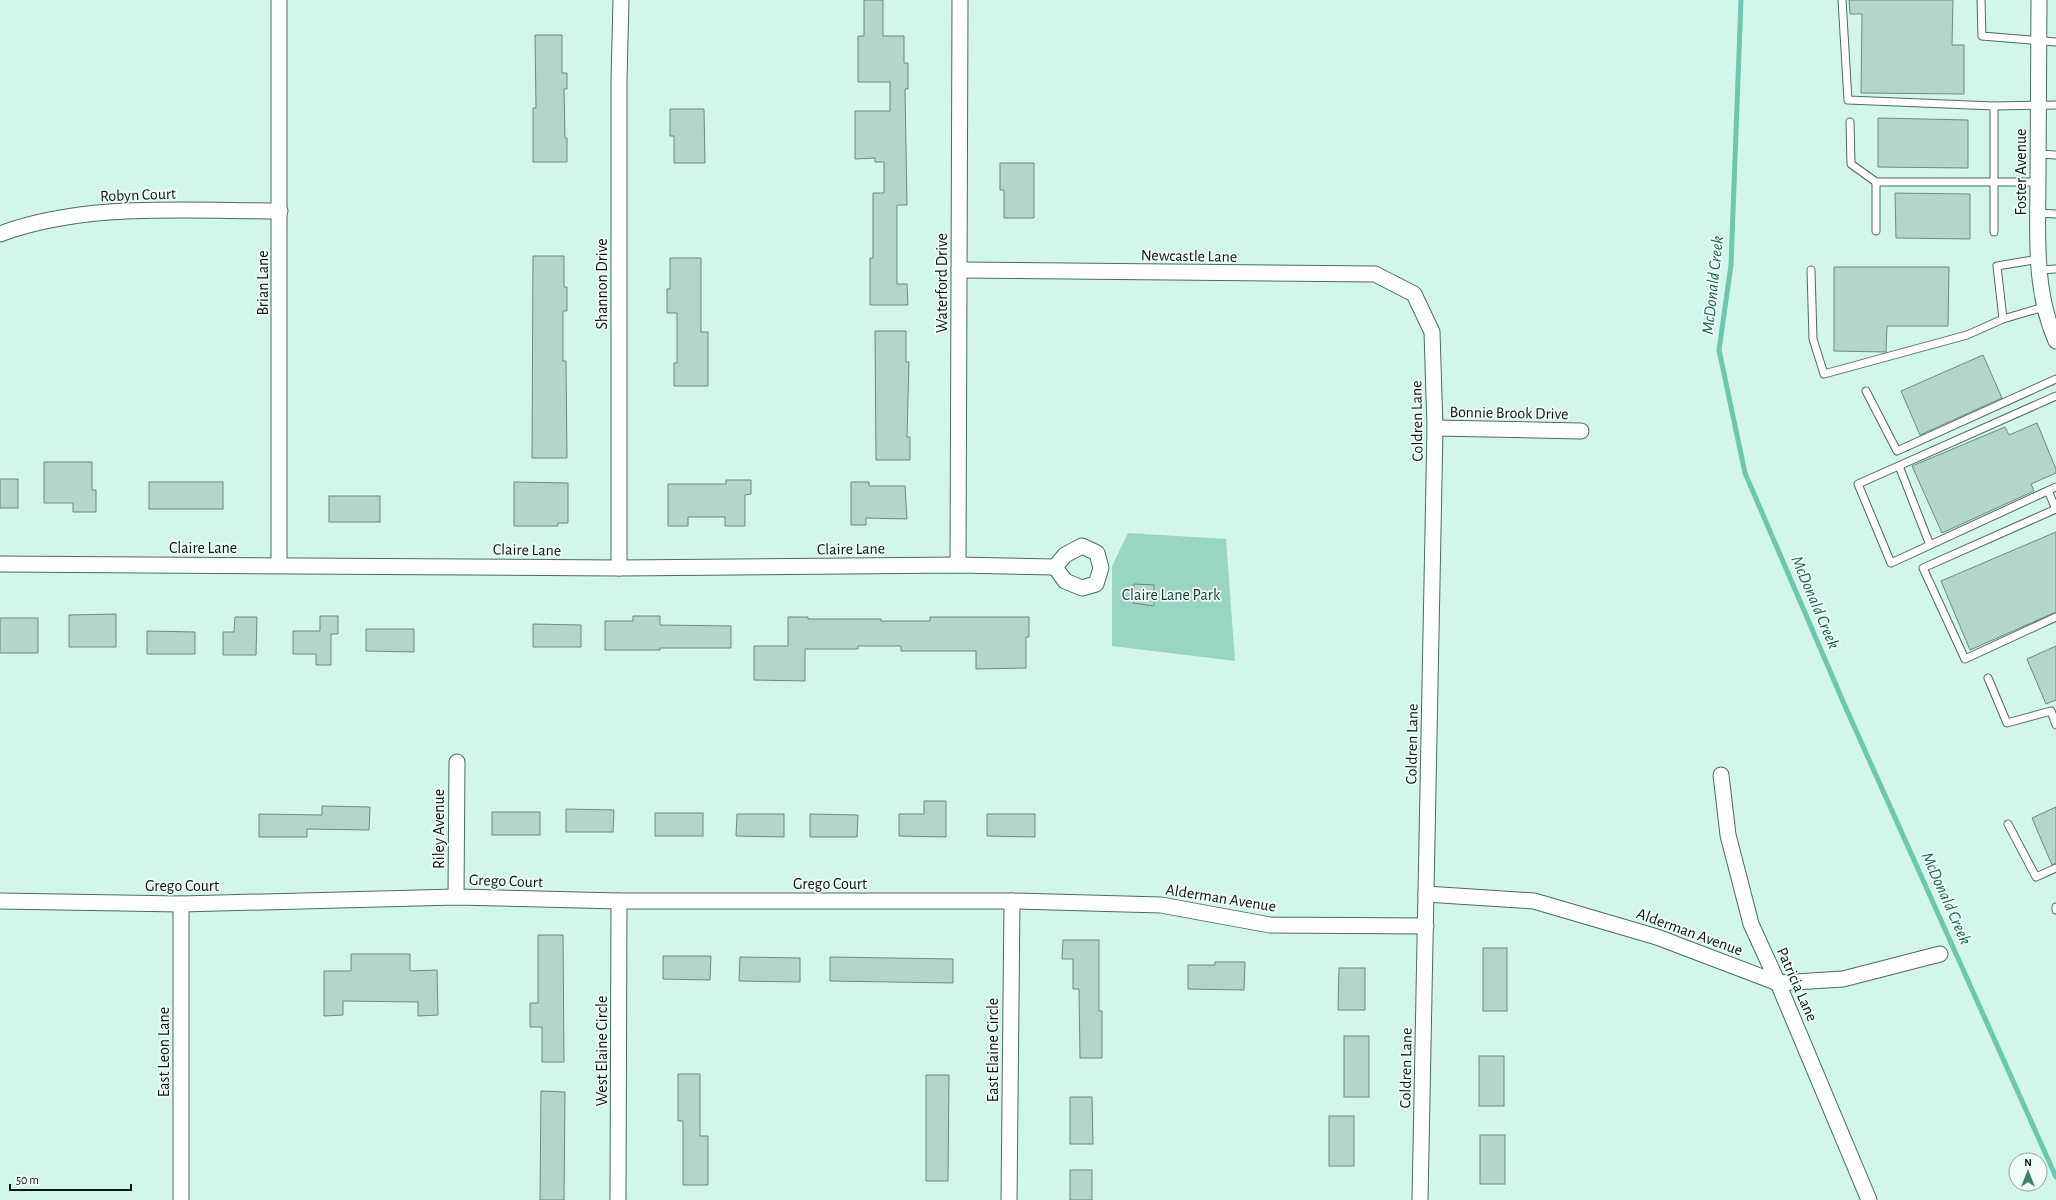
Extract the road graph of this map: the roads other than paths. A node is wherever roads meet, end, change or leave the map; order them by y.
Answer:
1 (279, 0) edge
2 (621, 0) edge
3 (960, 0) edge
4 (1842, 0) edge
5 (1981, 0) edge
6 (2039, 0) edge
7 (2039, 42) junction
8 (2056, 42) edge
9 (2038, 104) junction
10 (2056, 105) edge
11 (1994, 106) junction
12 (1850, 122) dead end
13 (2038, 154) junction
14 (2056, 155) edge
15 (1876, 182) junction
16 (1994, 182) junction
17 (2038, 182) junction
18 (280, 211) junction
19 (2038, 213) junction
20 (2056, 214) edge
21 (1876, 232) dead end
22 (1994, 232) dead end
23 (0, 234) edge
24 (2039, 264) junction
25 (2056, 269) edge
26 (959, 270) junction
27 (1811, 270) dead end
28 (1414, 294) joint
29 (2044, 307) junction
30 (2003, 319) junction
31 (2056, 341) edge
32 (2056, 379) edge
33 (1866, 391) dead end
34 (2056, 396) edge
35 (1435, 428) junction
36 (1581, 431) dead end
37 (1899, 466) junction
38 (2056, 487) edge
39 (2048, 490) junction
40 (2056, 509) edge
41 (1930, 545) junction
42 (0, 564) edge
43 (279, 565) junction
44 (958, 565) junction
45 (1055, 567) dead end
46 (619, 568) junction
47 (2056, 617) edge
48 (1988, 678) dead end
49 (2054, 710) edge
50 (2056, 725) edge
51 (457, 762) dead end
52 (1721, 775) dead end
53 (2008, 824) dead end
54 (2056, 868) edge
55 (1426, 894) junction
56 (456, 897) junction
57 (0, 901) edge
58 (619, 901) junction
59 (1012, 901) junction
60 (181, 904) junction
61 (2056, 907) edge
62 (2056, 910) edge
63 (1426, 926) junction
64 (1940, 954) dead end
65 (1778, 983) junction
66 (181, 1200) edge
67 (618, 1200) edge
68 (1009, 1200) edge
69 (1420, 1200) edge
70 (1869, 1200) edge

1 - 18 street, Brian Lane
2 - 46 street, Shannon Drive
3 - 26 street, Waterford Drive
4 - 11 lane
5 - 7 lane
6 - 7 street, Foster Avenue
7 - 8 lane
7 - 9 street, Foster Avenue
9 - 10 lane
9 - 11 lane
9 - 13 street, Foster Avenue
11 - 16 lane
12 - 15 lane
13 - 14 lane
13 - 17 street, Foster Avenue
15 - 16 lane
15 - 21 lane
16 - 17 lane
16 - 22 lane
17 - 19 street, Foster Avenue
18 - 23 street, Robyn Court
18 - 43 street, Brian Lane
19 - 20 lane
19 - 24 street, Foster Avenue
24 - 25 lane
24 - 29 street, Foster Avenue
24 - 30 lane
26 - 28 street, Newcastle Lane
26 - 44 street, Waterford Drive
27 - 30 lane
28 - 35 street, Coldren Lane
29 - 30 lane
29 - 31 street, Foster Avenue
32 - 33 lane
34 - 37 lane
35 - 36 street, Bonnie Brook Drive
35 - 55 street, Coldren Lane
37 - 41 lane
37 - 41 lane
38 - 39 lane
39 - 40 lane
39 - 41 lane
40 - 47 lane
42 - 43 street, Claire Lane
43 - 46 street, Claire Lane
44 - 45 street, Claire Lane
44 - 46 street, Claire Lane
48 - 49 lane
49 - 50 lane
51 - 56 street, Riley Avenue
52 - 65 street, Patricia Lane
53 - 54 lane
55 - 63 street, Coldren Lane
55 - 65 street, Alderman Avenue
56 - 58 street, Grego Court
56 - 60 street, Grego Court
57 - 60 street, Grego Court
58 - 59 street, Grego Court
58 - 67 street, West Elaine Circle
59 - 63 street, Alderman Avenue
59 - 68 street, East Elaine Circle
60 - 66 street, East Leon Lane
61 - 62 lane
63 - 69 street, Coldren Lane
64 - 65 street, Alderman Avenue
65 - 70 street, Patricia Lane

